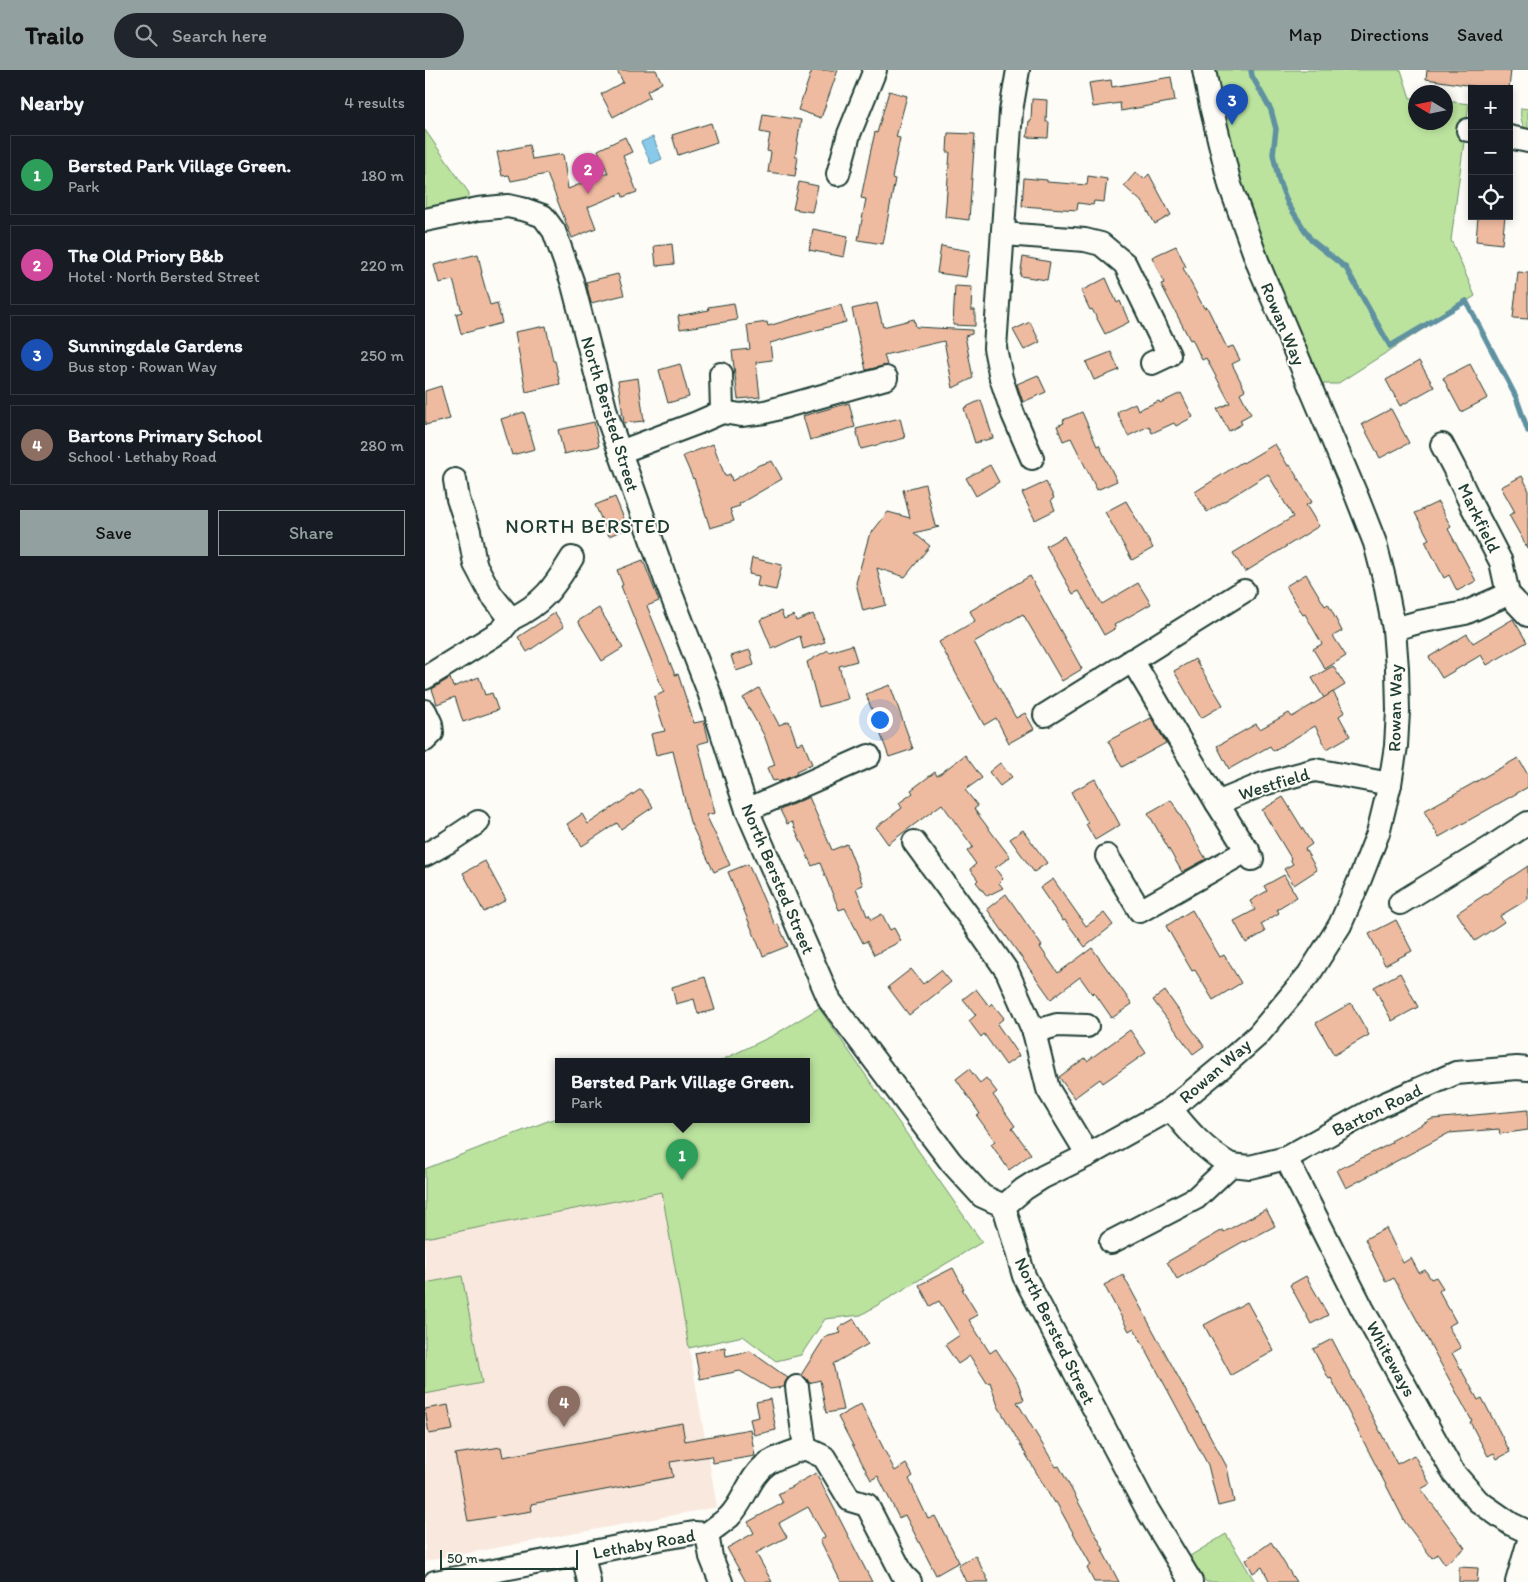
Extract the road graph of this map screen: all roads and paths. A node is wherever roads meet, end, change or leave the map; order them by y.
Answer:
1 (875, 70) edge
2 (1018, 70) edge
3 (1204, 70) edge
4 (1513, 138) edge
5 (1528, 141) edge
6 (839, 174) dead end
7 (425, 220) edge
8 (1003, 234) junction
9 (1152, 363) dead end
10 (721, 374) dead end
11 (886, 378) dead end
12 (722, 412) junction
13 (1441, 445) dead end
14 (620, 452) junction
15 (1032, 458) dead end
16 (455, 480) dead end
17 (572, 558) dead end
18 (1244, 591) dead end
19 (1508, 594) junction
20 (1528, 615) edge
21 (511, 619) junction
22 (1394, 629) junction
23 (1132, 660) junction
24 (425, 678) edge
25 (425, 711) edge
26 (1045, 715) dead end
27 (425, 740) edge
28 (869, 756) dead end
29 (1390, 784) junction
30 (1217, 803) junction
31 (747, 810) junction
32 (477, 822) dead end
33 (1528, 823) edge
34 (914, 842) dead end
35 (425, 855) edge
36 (1107, 856) dead end
37 (1400, 903) dead end
38 (1087, 1026) dead end
39 (1034, 1032) junction
40 (1528, 1069) edge
41 (1171, 1108) junction
42 (1088, 1155) junction
43 (1286, 1158) junction
44 (1231, 1165) junction
45 (1003, 1206) junction
46 (1111, 1242) dead end
47 (797, 1387) dead end
48 (805, 1448) junction
49 (1528, 1532) edge
50 (707, 1534) junction
51 (1528, 1544) edge
52 (583, 1554) junction
53 (435, 1582) edge
54 (589, 1582) edge
55 (721, 1582) edge
56 (910, 1582) edge
57 (1191, 1582) edge
58 (1517, 1582) edge

1 - 6 street
2 - 8 street
3 - 22 street, Rowan Way
4 - 5 street
7 - 14 street, North Bersted Street
8 - 9 street
8 - 15 street
10 - 12 street
11 - 12 street
12 - 14 street
13 - 19 street, Markfield
14 - 31 street, North Bersted Street
16 - 21 street
17 - 21 street
18 - 23 street
19 - 20 street
19 - 22 street
21 - 24 street
22 - 29 street, Rowan Way
23 - 26 street
23 - 30 street, Westfield
25 - 27 street
28 - 31 street
29 - 30 street, Westfield
29 - 41 street, Rowan Way
30 - 36 street, Westfield
31 - 45 street, North Bersted Street
32 - 35 street
33 - 37 street
34 - 39 street
38 - 39 street
39 - 42 street
40 - 43 street, Barton Road
41 - 42 street, Rowan Way
41 - 44 street
42 - 45 street, Rowan Way
43 - 44 street, Barton Road
43 - 49 street, Whiteways
44 - 46 street
45 - 57 street, North Bersted Street
47 - 48 street
48 - 50 street
48 - 56 street
50 - 52 street, Lethaby Road
50 - 55 street
51 - 58 street
52 - 53 street, Lethaby Road
52 - 54 street

